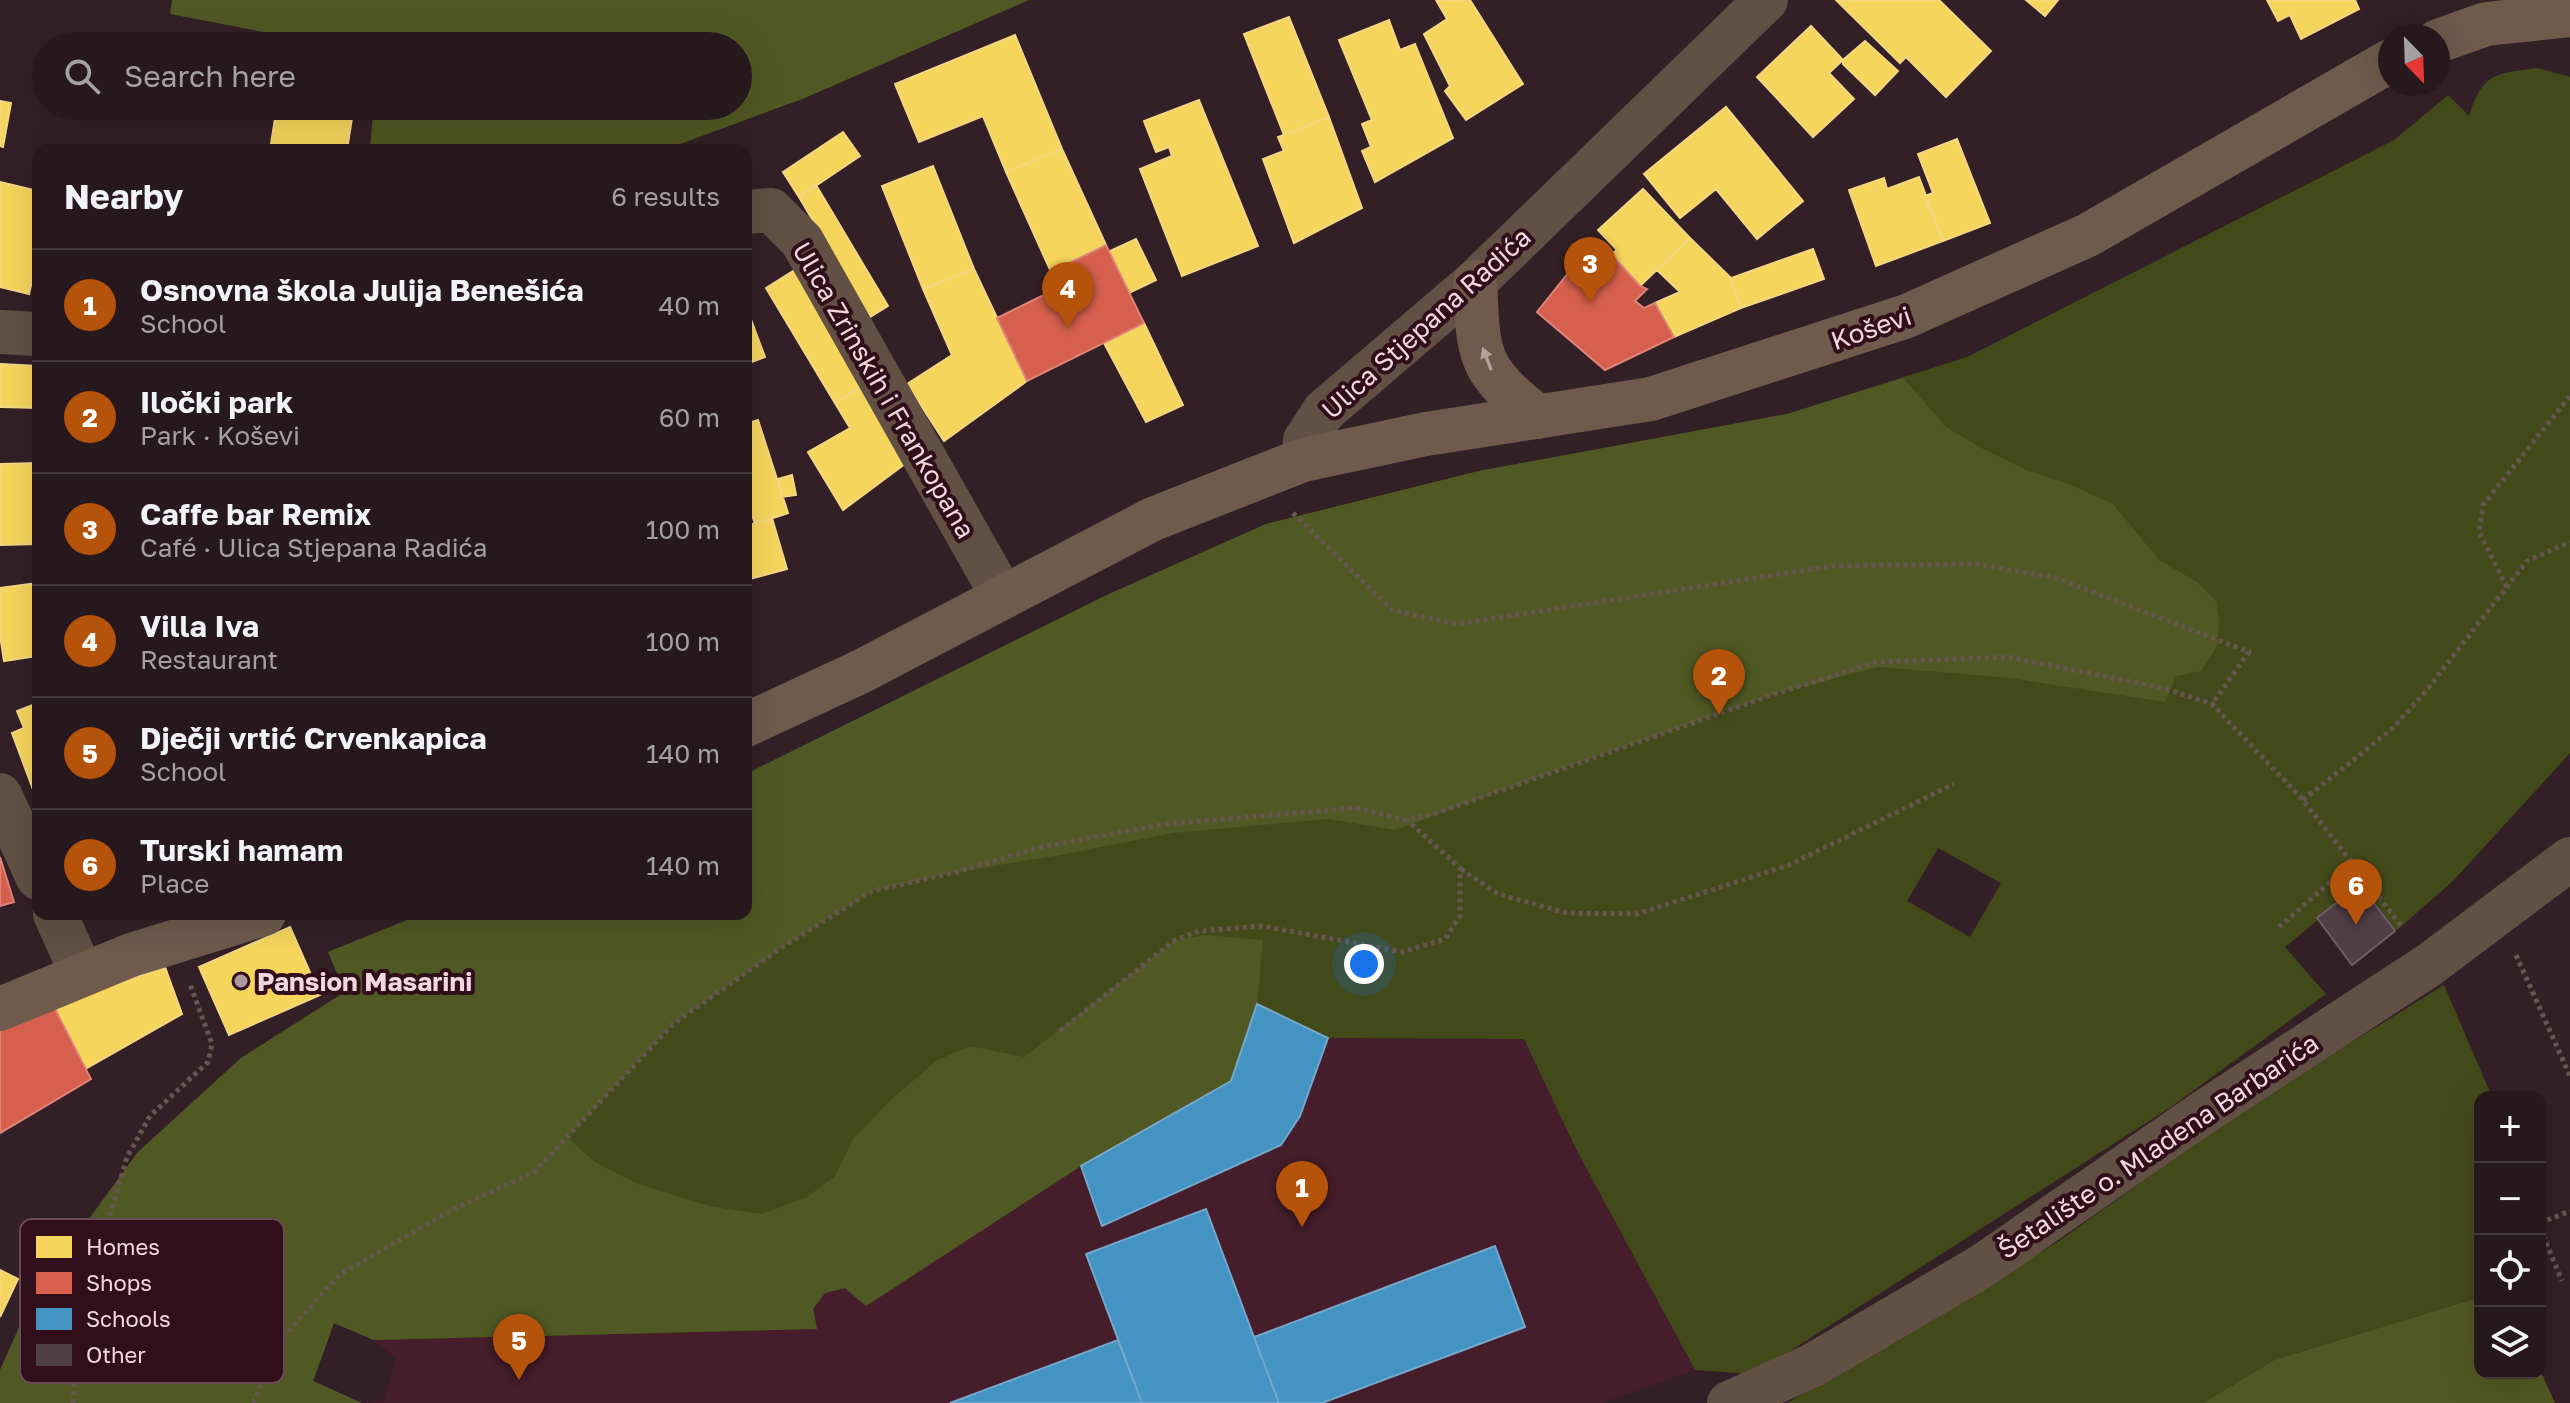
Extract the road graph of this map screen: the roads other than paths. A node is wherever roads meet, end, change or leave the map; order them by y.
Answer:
1 (1766, 0) edge
2 (2570, 15) edge
3 (2450, 37) edge
4 (2378, 68) edge
5 (752, 212) edge
6 (1475, 282) junction
7 (0, 332) edge
8 (32, 334) edge
9 (1538, 417) junction
10 (1288, 466) junction
11 (1003, 597) junction
12 (752, 722) edge
13 (0, 795) edge
14 (2570, 859) edge
15 (32, 865) edge
16 (58, 920) edge
17 (244, 920) edge
18 (82, 974) junction
19 (0, 1009) edge
20 (1729, 1403) edge

1 - 6 street, Ulica Stjepana Radića
2 - 3 main road
4 - 9 main road, Koševi
5 - 11 street, Ulica Zrinskih i Frankopana
9 -> 6 main road
6 - 10 street, Ulica Stjepana Radića
7 - 8 street
9 - 10 main road, Koševi
10 - 11 main road
11 - 12 main road
13 - 15 street
14 - 20 street, Šetalište o. Mladena Barbarića
16 - 18 street
17 - 18 main road
18 - 19 main road

